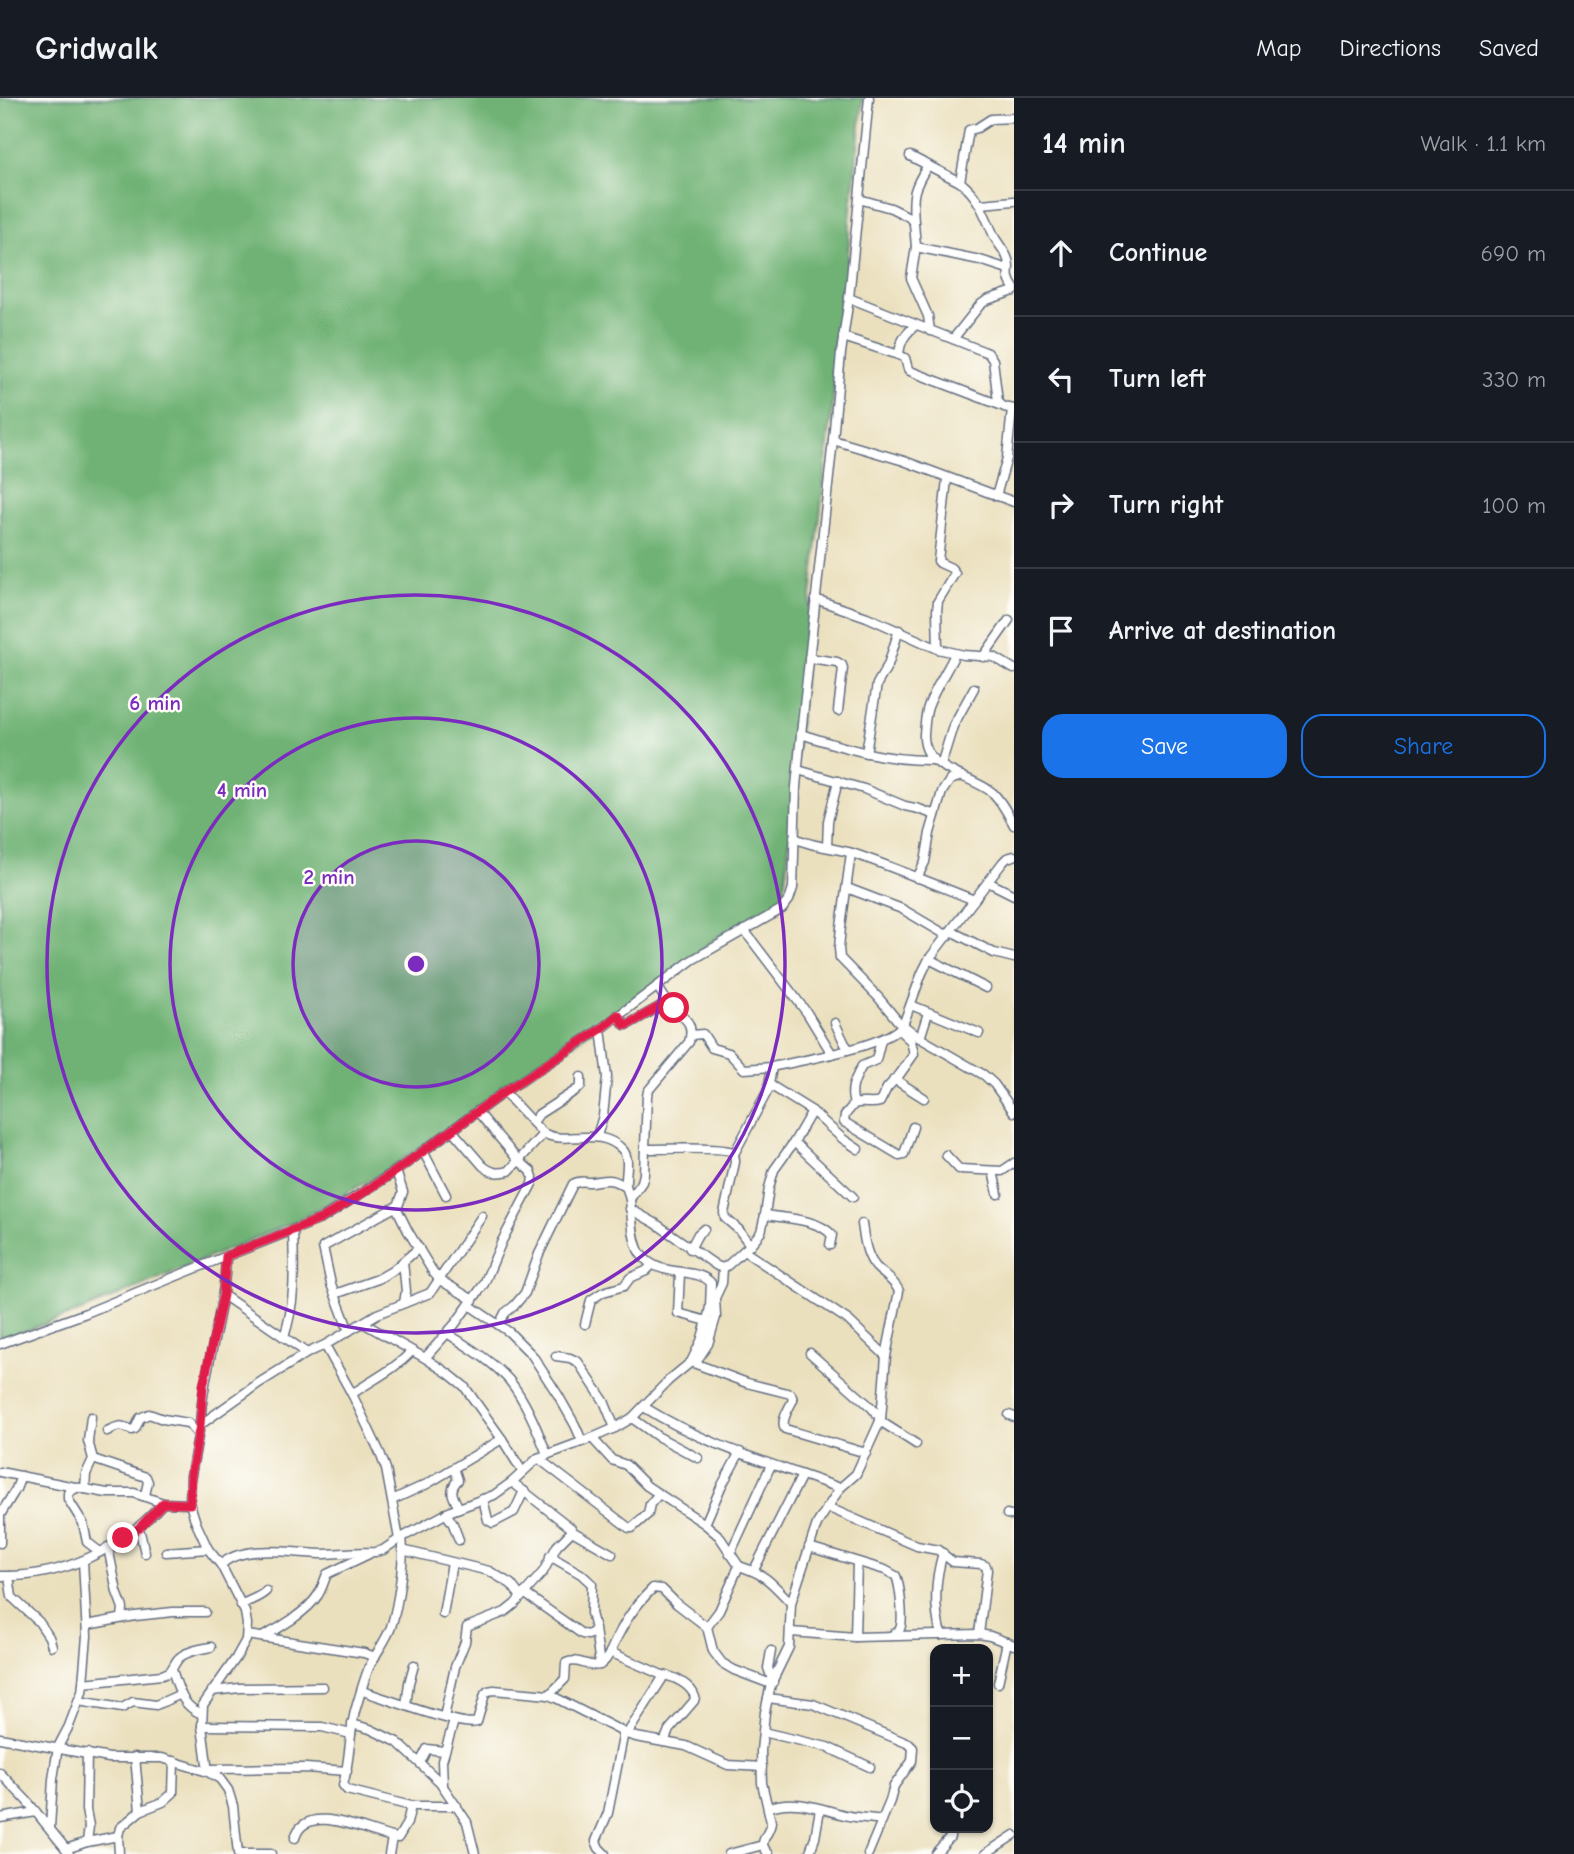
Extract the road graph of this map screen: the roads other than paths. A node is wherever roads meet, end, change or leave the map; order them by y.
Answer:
1 (869, 98) edge
2 (1014, 118) edge
3 (910, 156) dead end
4 (928, 165) junction
5 (960, 182) junction
6 (859, 199) junction
7 (1014, 201) edge
8 (981, 204) junction
9 (914, 223) junction
10 (916, 247) junction
11 (1008, 269) junction
12 (1014, 290) edge
13 (849, 299) junction
14 (916, 325) junction
15 (930, 331) junction
16 (843, 337) junction
17 (953, 340) junction
18 (899, 355) junction
19 (1000, 405) junction
20 (1013, 409) edge
21 (833, 440) junction
22 (947, 478) junction
23 (996, 496) junction
24 (1014, 502) edge
25 (815, 598) junction
26 (1009, 620) dead end
27 (898, 630) junction
28 (939, 649) junction
29 (955, 654) junction
30 (983, 657) junction
31 (809, 658) junction
32 (1014, 668) edge
33 (974, 688) dead end
34 (838, 711) dead end
35 (801, 734) junction
36 (866, 753) junction
37 (937, 762) junction
38 (798, 770) junction
39 (962, 776) junction
40 (838, 781) junction
41 (935, 815) junction
42 (1014, 825) edge
43 (794, 837) junction
44 (827, 846) junction
45 (851, 853) junction
46 (1014, 856) edge
47 (917, 878) junction
48 (988, 882) junction
49 (847, 888) junction
50 (1014, 895) edge
51 (974, 900) junction
52 (744, 930) junction
53 (949, 934) junction
54 (1014, 958) edge
55 (929, 959) junction
56 (657, 986) junction
57 (986, 988) dead end
58 (668, 1002) junction
59 (911, 1005) junction
60 (928, 1013) junction
61 (618, 1015) junction
62 (835, 1023) dead end
63 (901, 1027) junction
64 (601, 1029) junction
65 (979, 1033) dead end
66 (691, 1035) junction
67 (920, 1038) junction
68 (881, 1040) junction
69 (849, 1049) junction
70 (832, 1054) junction
71 (772, 1067) junction
72 (581, 1077) dead end
73 (894, 1079) junction
74 (770, 1085) junction
75 (504, 1092) junction
76 (924, 1098) dead end
77 (854, 1104) junction
78 (477, 1111) junction
79 (812, 1111) junction
80 (1014, 1112) edge
81 (533, 1122) junction
82 (913, 1127) dead end
83 (452, 1130) junction
84 (543, 1133) junction
85 (597, 1136) junction
86 (794, 1142) junction
87 (646, 1149) junction
88 (858, 1149) dead end
89 (423, 1151) junction
90 (734, 1154) junction
91 (946, 1155) dead end
92 (518, 1160) junction
93 (1014, 1163) edge
94 (396, 1171) junction
95 (993, 1171) junction
96 (626, 1187) junction
97 (998, 1194) dead end
98 (446, 1195) dead end
99 (853, 1197) dead end
100 (630, 1204) junction
101 (397, 1206) junction
102 (765, 1215) junction
103 (482, 1216) dead end
104 (862, 1224) dead end
105 (704, 1229) dead end
106 (293, 1231) junction
107 (830, 1245) dead end
108 (419, 1248) junction
109 (747, 1248) junction
110 (690, 1249) junction
111 (226, 1256) junction
112 (403, 1262) junction
113 (652, 1265) junction
114 (723, 1268) junction
115 (680, 1273) junction
116 (440, 1280) junction
117 (335, 1294) junction
118 (223, 1295) junction
119 (471, 1303) junction
120 (404, 1304) junction
121 (707, 1321) junction
122 (363, 1323) junction
123 (585, 1324) dead end
124 (499, 1325) junction
125 (349, 1331) junction
126 (447, 1333) junction
127 (284, 1337) junction
128 (0, 1344) edge
129 (325, 1345) junction
130 (411, 1352) junction
131 (307, 1353) junction
132 (810, 1353) dead end
133 (556, 1356) dead end
134 (886, 1356) junction
135 (425, 1359) junction
136 (693, 1363) junction
137 (352, 1394) junction
138 (644, 1407) junction
139 (91, 1417) dead end
140 (632, 1418) junction
141 (880, 1420) junction
142 (615, 1428) junction
143 (199, 1429) junction
144 (107, 1431) dead end
145 (592, 1438) junction
146 (502, 1440) junction
147 (582, 1441) junction
148 (915, 1444) dead end
149 (740, 1452) junction
150 (866, 1453) junction
151 (547, 1454) junction
152 (537, 1458) junction
153 (698, 1458) dead end
154 (93, 1460) junction
155 (771, 1465) junction
156 (454, 1468) junction
157 (522, 1471) junction
158 (0, 1472) edge
159 (802, 1475) junction
160 (21, 1476) junction
161 (512, 1482) junction
162 (839, 1488) junction
163 (80, 1489) junction
164 (524, 1491) junction
165 (659, 1494) junction
166 (145, 1495) junction
167 (482, 1499) junction
168 (392, 1500) junction
169 (163, 1503) junction
170 (190, 1504) junction
171 (827, 1507) junction
172 (459, 1508) junction
173 (446, 1513) junction
174 (705, 1524) junction
175 (139, 1528) junction
176 (572, 1531) junction
177 (400, 1538) junction
178 (459, 1540) dead end
179 (1, 1543) edge
180 (809, 1547) junction
181 (104, 1549) junction
182 (208, 1549) junction
183 (402, 1550) junction
184 (166, 1552) dead end
185 (375, 1552) junction
186 (145, 1553) dead end
187 (730, 1553) junction
188 (943, 1553) junction
189 (612, 1554) dead end
190 (550, 1556) junction
191 (83, 1561) junction
192 (857, 1562) junction
193 (452, 1563) junction
194 (221, 1565) junction
195 (739, 1566) junction
196 (754, 1570) junction
197 (4, 1576) edge
198 (266, 1591) dead end
199 (523, 1595) junction
200 (791, 1603) junction
201 (242, 1605) junction
202 (205, 1612) dead end
203 (443, 1614) dead end
204 (122, 1618) junction
205 (87, 1625) junction
206 (707, 1627) junction
207 (596, 1631) junction
208 (791, 1632) junction
209 (979, 1634) junction
210 (247, 1635) junction
211 (941, 1635) junction
212 (889, 1636) junction
213 (262, 1637) junction
214 (855, 1637) junction
215 (1010, 1643) edge
216 (52, 1646) dead end
217 (211, 1647) dead end
218 (771, 1651) dead end
219 (610, 1652) junction
220 (375, 1657) junction
221 (414, 1665) dead end
222 (600, 1665) junction
223 (172, 1670) junction
224 (662, 1675) junction
225 (83, 1683) junction
226 (772, 1683) junction
227 (998, 1683) dead end
228 (323, 1687) dead end
229 (362, 1690) junction
230 (212, 1691) junction
231 (181, 1694) junction
232 (549, 1695) junction
233 (768, 1698) junction
234 (78, 1701) junction
235 (406, 1704) junction
236 (202, 1714) junction
237 (444, 1717) junction
238 (454, 1721) junction
239 (352, 1724) junction
240 (202, 1726) junction
241 (763, 1732) junction
242 (351, 1734) junction
243 (625, 1734) junction
244 (0, 1738) edge
245 (664, 1742) junction
246 (58, 1747) junction
247 (444, 1751) junction
248 (87, 1753) junction
249 (135, 1757) junction
250 (174, 1761) junction
251 (420, 1763) junction
252 (762, 1767) junction
253 (870, 1767) dead end
254 (208, 1771) junction
255 (347, 1771) junction
256 (0, 1773) edge
257 (11, 1783) junction
258 (0, 1784) edge
259 (443, 1786) junction
260 (411, 1806) junction
261 (457, 1806) junction
262 (768, 1808) junction
263 (820, 1809) junction
264 (140, 1811) junction
265 (36, 1812) junction
266 (0, 1818) edge
267 (882, 1820) junction
268 (50, 1828) junction
269 (948, 1833) edge
270 (1014, 1835) edge
271 (118, 1836) junction
272 (295, 1838) dead end
273 (392, 1838) junction
274 (87, 1842) junction
275 (763, 1845) junction
276 (68, 1851) edge
277 (119, 1854) edge
278 (238, 1854) edge
279 (271, 1854) edge
280 (389, 1854) edge
281 (475, 1854) edge
282 (605, 1854) edge
283 (729, 1854) edge
284 (769, 1854) edge
285 (809, 1854) edge
286 (868, 1854) edge
287 (934, 1854) edge
288 (985, 1854) edge

1 - 6 street
2 - 5 street
3 - 4 street
4 - 5 street
4 - 9 street
5 - 8 street
6 - 9 street
6 - 13 street
7 - 8 street
8 - 11 street
9 - 10 street
10 - 11 street
10 - 15 street
11 - 12 street
12 - 17 street
13 - 14 street
13 - 16 street
14 - 15 street
14 - 18 street
15 - 17 street
16 - 18 street
16 - 21 street
17 - 19 street
18 - 19 street
19 - 20 street
20 - 23 street
21 - 22 street
21 - 25 street
22 - 23 street
22 - 28 street
23 - 24 street
25 - 27 street
25 - 31 street
26 - 30 street
27 - 28 street
27 - 36 street
28 - 29 street
29 - 30 street
29 - 37 street
30 - 32 street
31 - 34 street
31 - 35 street
33 - 37 street
35 - 36 street
35 - 38 street
36 - 37 street
37 - 39 street
38 - 40 street
38 - 43 street
39 - 41 street
39 - 42 street
40 - 41 street
40 - 44 street
41 - 47 street
43 - 44 street
43 - 52 street
44 - 45 street
45 - 47 street
45 - 49 street
46 - 48 street
47 - 51 street
48 - 50 street
48 - 51 street
49 - 53 street
49 - 63 street
51 - 53 street
52 - 56 street
52 - 70 street
53 - 54 street
53 - 55 street
55 - 57 street
55 - 59 street
56 - 58 street
56 - 61 street
58 - 61 street
58 - 66 street
59 - 60 street
59 - 63 street
60 - 65 street
60 - 67 street
61 - 64 street
62 - 69 street
63 - 67 street
63 - 68 street
63 - 73 street
64 - 75 street
64 - 85 street
66 - 71 street
66 - 87 street
67 - 80 street
68 - 69 street
68 - 77 street
69 - 70 street
70 - 71 street
71 - 74 street
72 - 81 street
73 - 76 street
73 - 77 street
74 - 79 street
74 - 90 street
75 - 78 street
75 - 81 street
77 - 82 street
78 - 83 street
78 - 92 street
79 - 86 street
79 - 88 street
81 - 84 street
83 - 89 street
83 - 92 street
84 - 85 street
84 - 92 street
85 - 96 street
86 - 99 street
86 - 102 street
87 - 90 street
87 - 100 street
89 - 94 street
89 - 98 street
90 - 109 street
91 - 95 street
92 - 119 street
93 - 95 street
94 - 101 street
94 - 106 street
95 - 97 street
96 - 100 street
96 - 124 street
100 - 110 street
100 - 113 street
101 - 108 street
101 - 117 street
102 - 107 street
102 - 109 street
103 - 116 street
104 - 134 street
105 - 110 street
106 - 111 street
106 - 127 street
108 - 112 street
108 - 116 street
109 - 114 street
109 - 134 street
110 - 114 street
111 - 118 street
111 - 128 street
112 - 117 street
112 - 120 street
113 - 115 street
113 - 123 street
114 - 136 street
115 - 121 street
115 - 121 street
116 - 119 street
116 - 120 street
117 - 125 street
118 - 127 street
118 - 143 street
119 - 124 street
119 - 126 street
120 - 122 street
121 - 136 street
122 - 125 street
122 - 130 street
124 - 147 street
125 - 129 street
126 - 135 street
126 - 151 street
127 - 131 street
129 - 131 street
129 - 137 street
130 - 135 street
130 - 137 street
131 - 143 street
132 - 141 street
133 - 142 street
134 - 141 street
135 - 146 street
136 - 138 street
136 - 150 street
137 - 168 street
138 - 140 street
138 - 149 street
139 - 154 street
140 - 142 street
140 - 153 street
141 - 148 street
141 - 150 street
142 - 145 street
143 - 144 street
143 - 170 street
145 - 147 street
145 - 165 street
146 - 156 street
146 - 157 street
147 - 151 street
149 - 155 street
149 - 174 street
150 - 162 street
151 - 152 street
152 - 157 street
152 - 165 street
154 - 163 street
154 - 166 street
155 - 159 street
155 - 187 street
156 - 168 street
156 - 172 street
157 - 161 street
158 - 160 street
159 - 162 street
159 - 196 street
160 - 163 street
160 - 179 street
161 - 164 street
161 - 167 street
162 - 171 street
163 - 166 street
163 - 181 street
164 - 167 street
164 - 176 street
165 - 174 street
166 - 169 street
167 - 172 street
168 - 177 street
169 - 170 street
169 - 175 street
170 - 182 street
171 - 180 street
171 - 188 street
172 - 173 street
173 - 177 street
173 - 178 street
174 - 187 street
175 - 181 street
175 - 186 street
176 - 189 street
176 - 190 street
177 - 183 street
177 - 185 street
180 - 192 street
180 - 200 street
181 - 191 street
181 - 204 street
182 - 184 street
182 - 194 street
183 - 193 street
183 - 220 street
185 - 194 street
185 - 213 street
187 - 195 street
188 - 209 street
188 - 211 street
190 - 199 street
190 - 207 street
191 - 197 street
191 - 205 street
192 - 212 street
192 - 214 street
193 - 199 street
193 - 203 street
194 - 201 street
195 - 196 street
195 - 206 street
196 - 200 street
197 - 216 street
198 - 201 street
199 - 207 street
199 - 237 street
200 - 208 street
201 - 210 street
202 - 204 street
204 - 205 street
205 - 225 street
206 - 219 street
206 - 226 street
207 - 222 street
208 - 214 street
208 - 226 street
209 - 211 street
209 - 215 street
210 - 213 street
210 - 230 street
211 - 212 street
212 - 214 street
213 - 220 street
215 - 227 street
217 - 223 street
218 - 226 street
219 - 222 street
219 - 224 street
220 - 229 street
221 - 235 street
222 - 232 street
223 - 225 street
223 - 231 street
224 - 243 street
224 - 245 street
225 - 234 street
226 - 233 street
228 - 230 street
229 - 235 street
229 - 239 street
230 - 236 street
231 - 234 street
231 - 236 street
232 - 238 street
232 - 243 street
233 - 241 street
233 - 267 street
234 - 246 street
235 - 237 street
236 - 240 street
237 - 238 street
238 - 247 street
239 - 242 street
239 - 251 street
240 - 242 street
240 - 254 street
241 - 252 street
241 - 253 street
242 - 255 street
243 - 245 street
243 - 282 street
244 - 246 street
245 - 252 street
246 - 248 street
246 - 268 street
247 - 251 street
247 - 259 street
248 - 249 street
248 - 274 street
249 - 250 street
249 - 264 street
250 - 254 street
250 - 264 street
251 - 259 street
252 - 262 street
254 - 255 street
254 - 278 street
255 - 260 street
256 - 257 street
257 - 258 street
257 - 265 street
259 - 261 street
260 - 261 street
260 - 273 street
261 - 281 street
262 - 263 street
262 - 275 street
263 - 267 street
263 - 285 street
264 - 271 street
265 - 266 street
265 - 268 street
267 - 286 street
268 - 276 street
269 - 287 street
270 - 288 street
271 - 274 street
271 - 277 street
272 - 273 street
273 - 280 street
274 - 276 street
275 - 283 street
275 - 284 street
278 - 279 street

